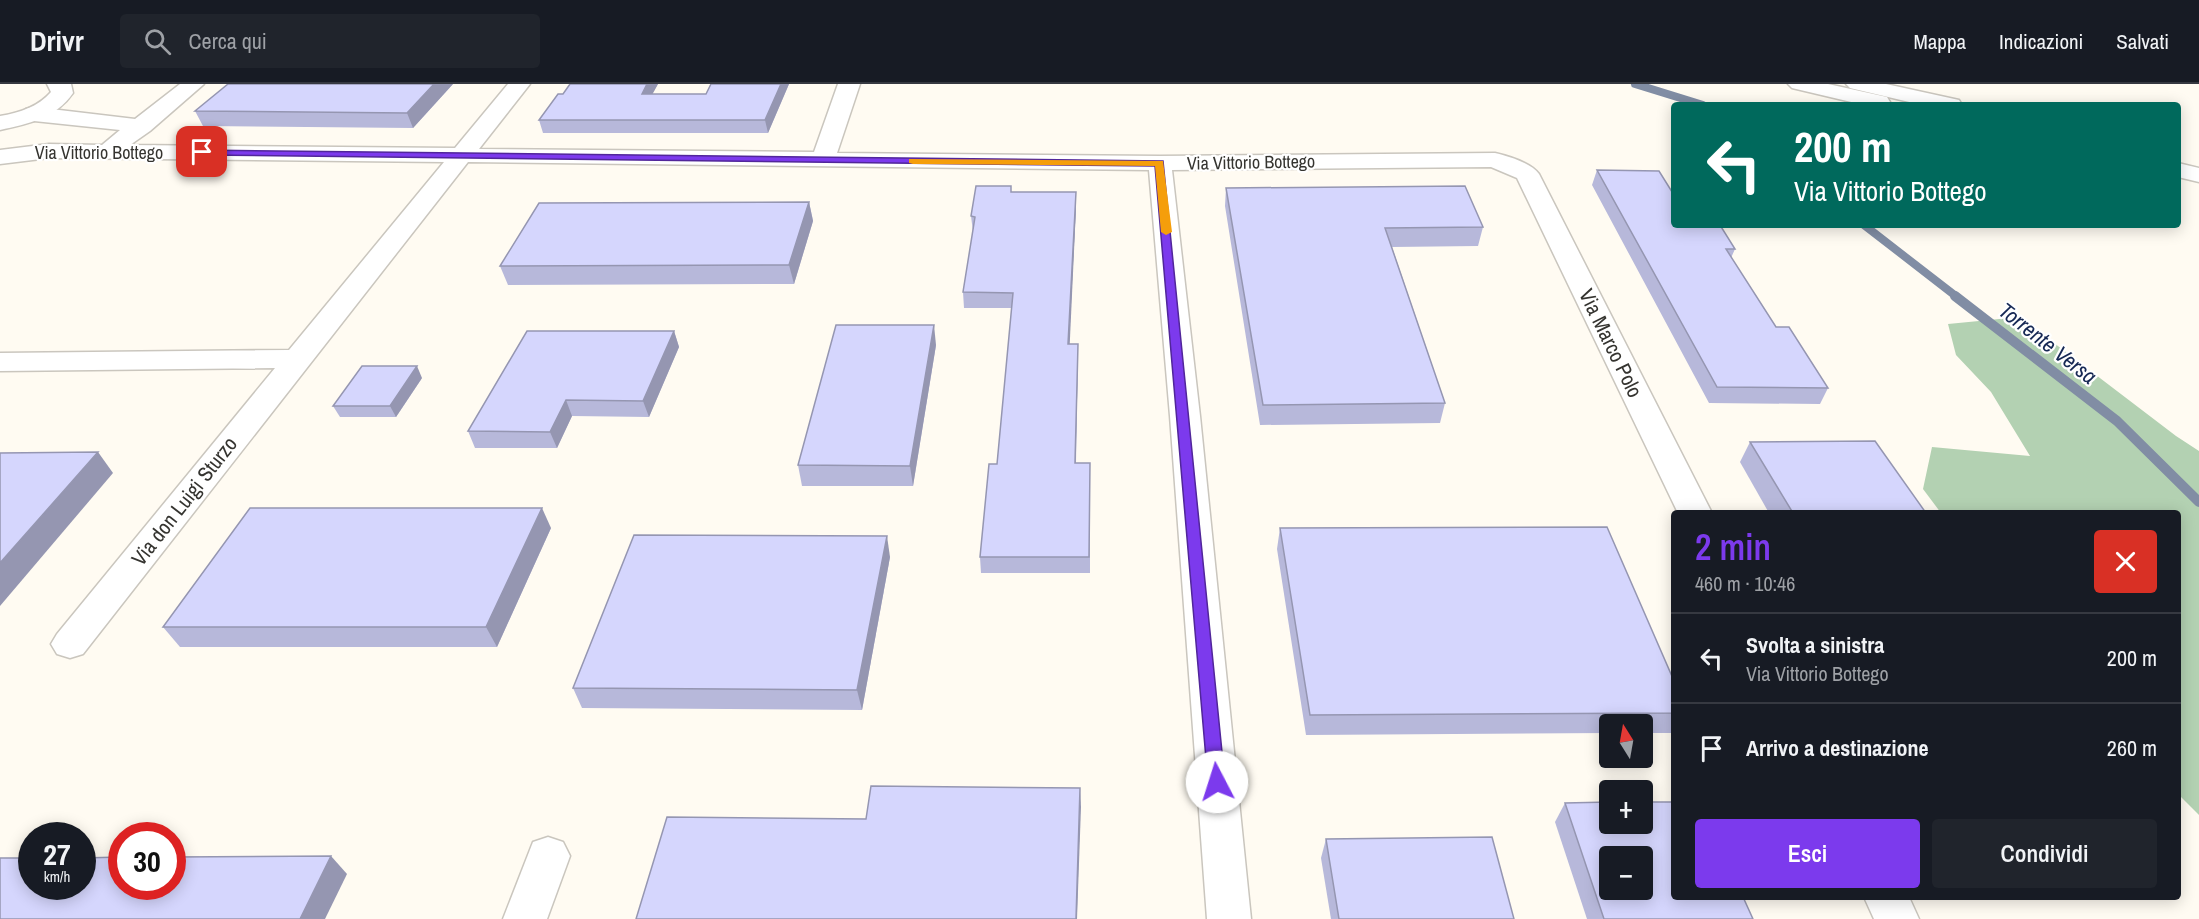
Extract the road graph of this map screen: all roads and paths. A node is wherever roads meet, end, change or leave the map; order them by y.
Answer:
1 (193, 84) edge
2 (519, 84) edge
3 (849, 84) edge
4 (1799, 84) edge
5 (1857, 84) edge
6 (60, 89) edge
7 (1878, 102) edge
8 (1938, 102) edge
9 (18, 118) edge
10 (104, 120) junction
11 (142, 126) junction
12 (0, 136) edge
13 (108, 151) junction
14 (462, 155) junction
15 (2181, 157) edge
16 (0, 158) edge
17 (2199, 160) edge
18 (823, 161) junction
19 (1160, 163) junction
20 (2181, 171) edge
21 (1527, 174) joint
22 (2199, 175) edge
23 (297, 359) junction
24 (0, 362) edge
25 (1694, 510) edge
26 (70, 644) dead end
27 (548, 856) dead end
28 (1888, 900) edge
29 (525, 919) edge
30 (1229, 919) edge
31 (1897, 919) edge

1 - 11 main road
2 - 14 main road, Via don Luigi Sturzo
3 - 18 main road
4 - 7 main road
5 - 8 main road
6 - 9 main road
6 - 10 main road
9 - 10 main road
9 - 12 main road
10 - 11 main road
11 - 13 main road
13 - 14 main road, Via Vittorio Bottego
13 - 16 main road, Via Vittorio Bottego
14 - 18 main road, Via Vittorio Bottego
14 - 23 main road, Via don Luigi Sturzo
15 - 17 main road
18 - 19 main road, Via Vittorio Bottego
19 - 21 main road, Via Vittorio Bottego
19 - 30 main road
20 - 22 main road
21 - 25 main road, Via Marco Polo
23 - 24 main road
23 - 26 main road, Via don Luigi Sturzo
27 - 29 main road
28 - 31 main road

